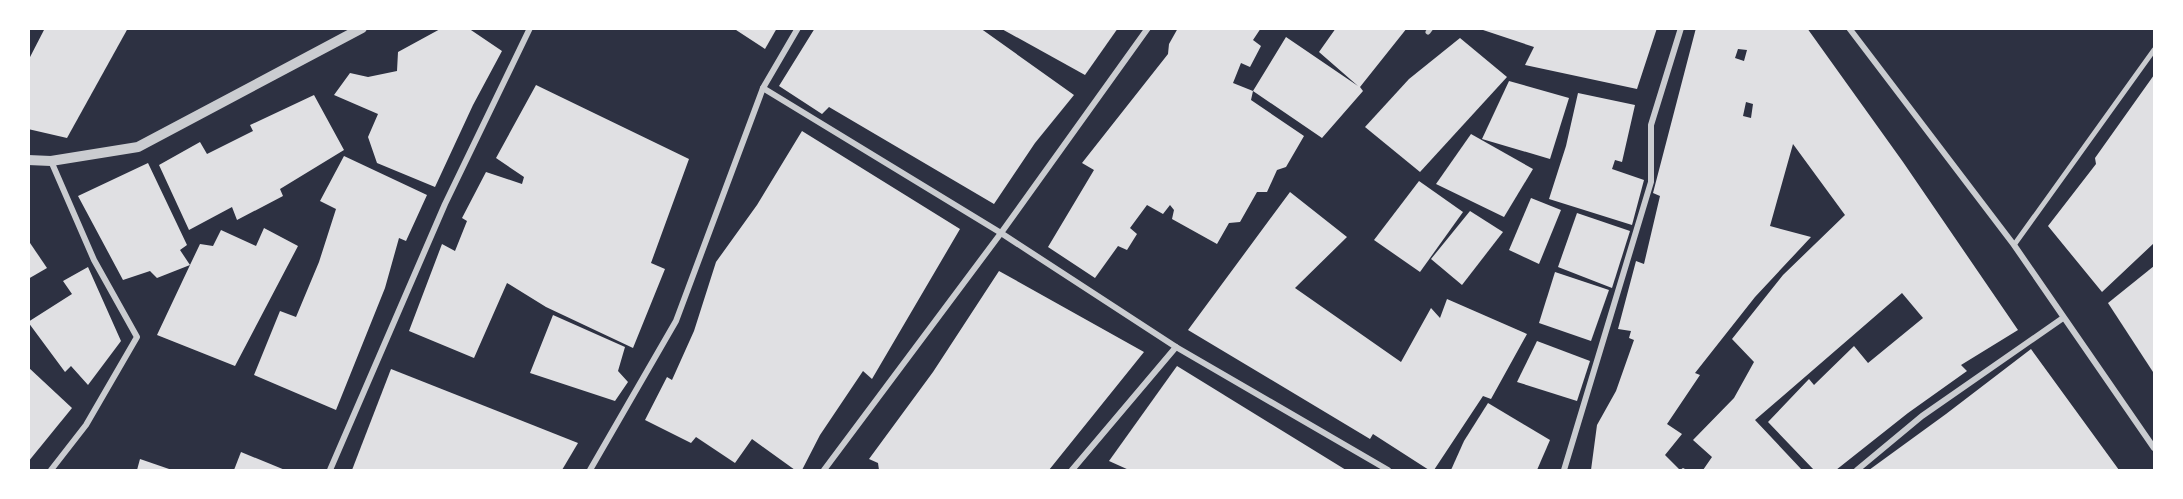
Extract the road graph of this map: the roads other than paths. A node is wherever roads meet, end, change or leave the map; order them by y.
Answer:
1 (362, 28) edge
2 (530, 28) edge
3 (798, 28) edge
4 (1148, 28) edge
5 (1681, 28) edge
6 (1849, 28) edge
7 (2154, 50) edge
8 (763, 88) junction
9 (28, 160) edge
10 (51, 161) junction
11 (1001, 233) junction
12 (2014, 245) junction
13 (2063, 318) junction
14 (1176, 346) junction
15 (2154, 434) edge
16 (2149, 441) junction
17 (2154, 448) edge
18 (828, 469) edge
19 (51, 471) edge
20 (330, 471) edge
21 (590, 471) edge
22 (1072, 471) edge
23 (1388, 471) edge
24 (1564, 471) edge
25 (1857, 471) edge

1 - 10 street
2 - 20 street
3 - 8 street
4 - 11 street
5 - 24 street
6 - 12 street
7 - 12 street
8 - 11 street
8 - 21 street
9 - 10 street
10 - 19 street
11 - 14 street
11 - 18 street
12 - 13 street
13 - 16 street
13 - 25 street
14 - 22 street
14 - 23 street
15 - 16 street
16 - 17 street

